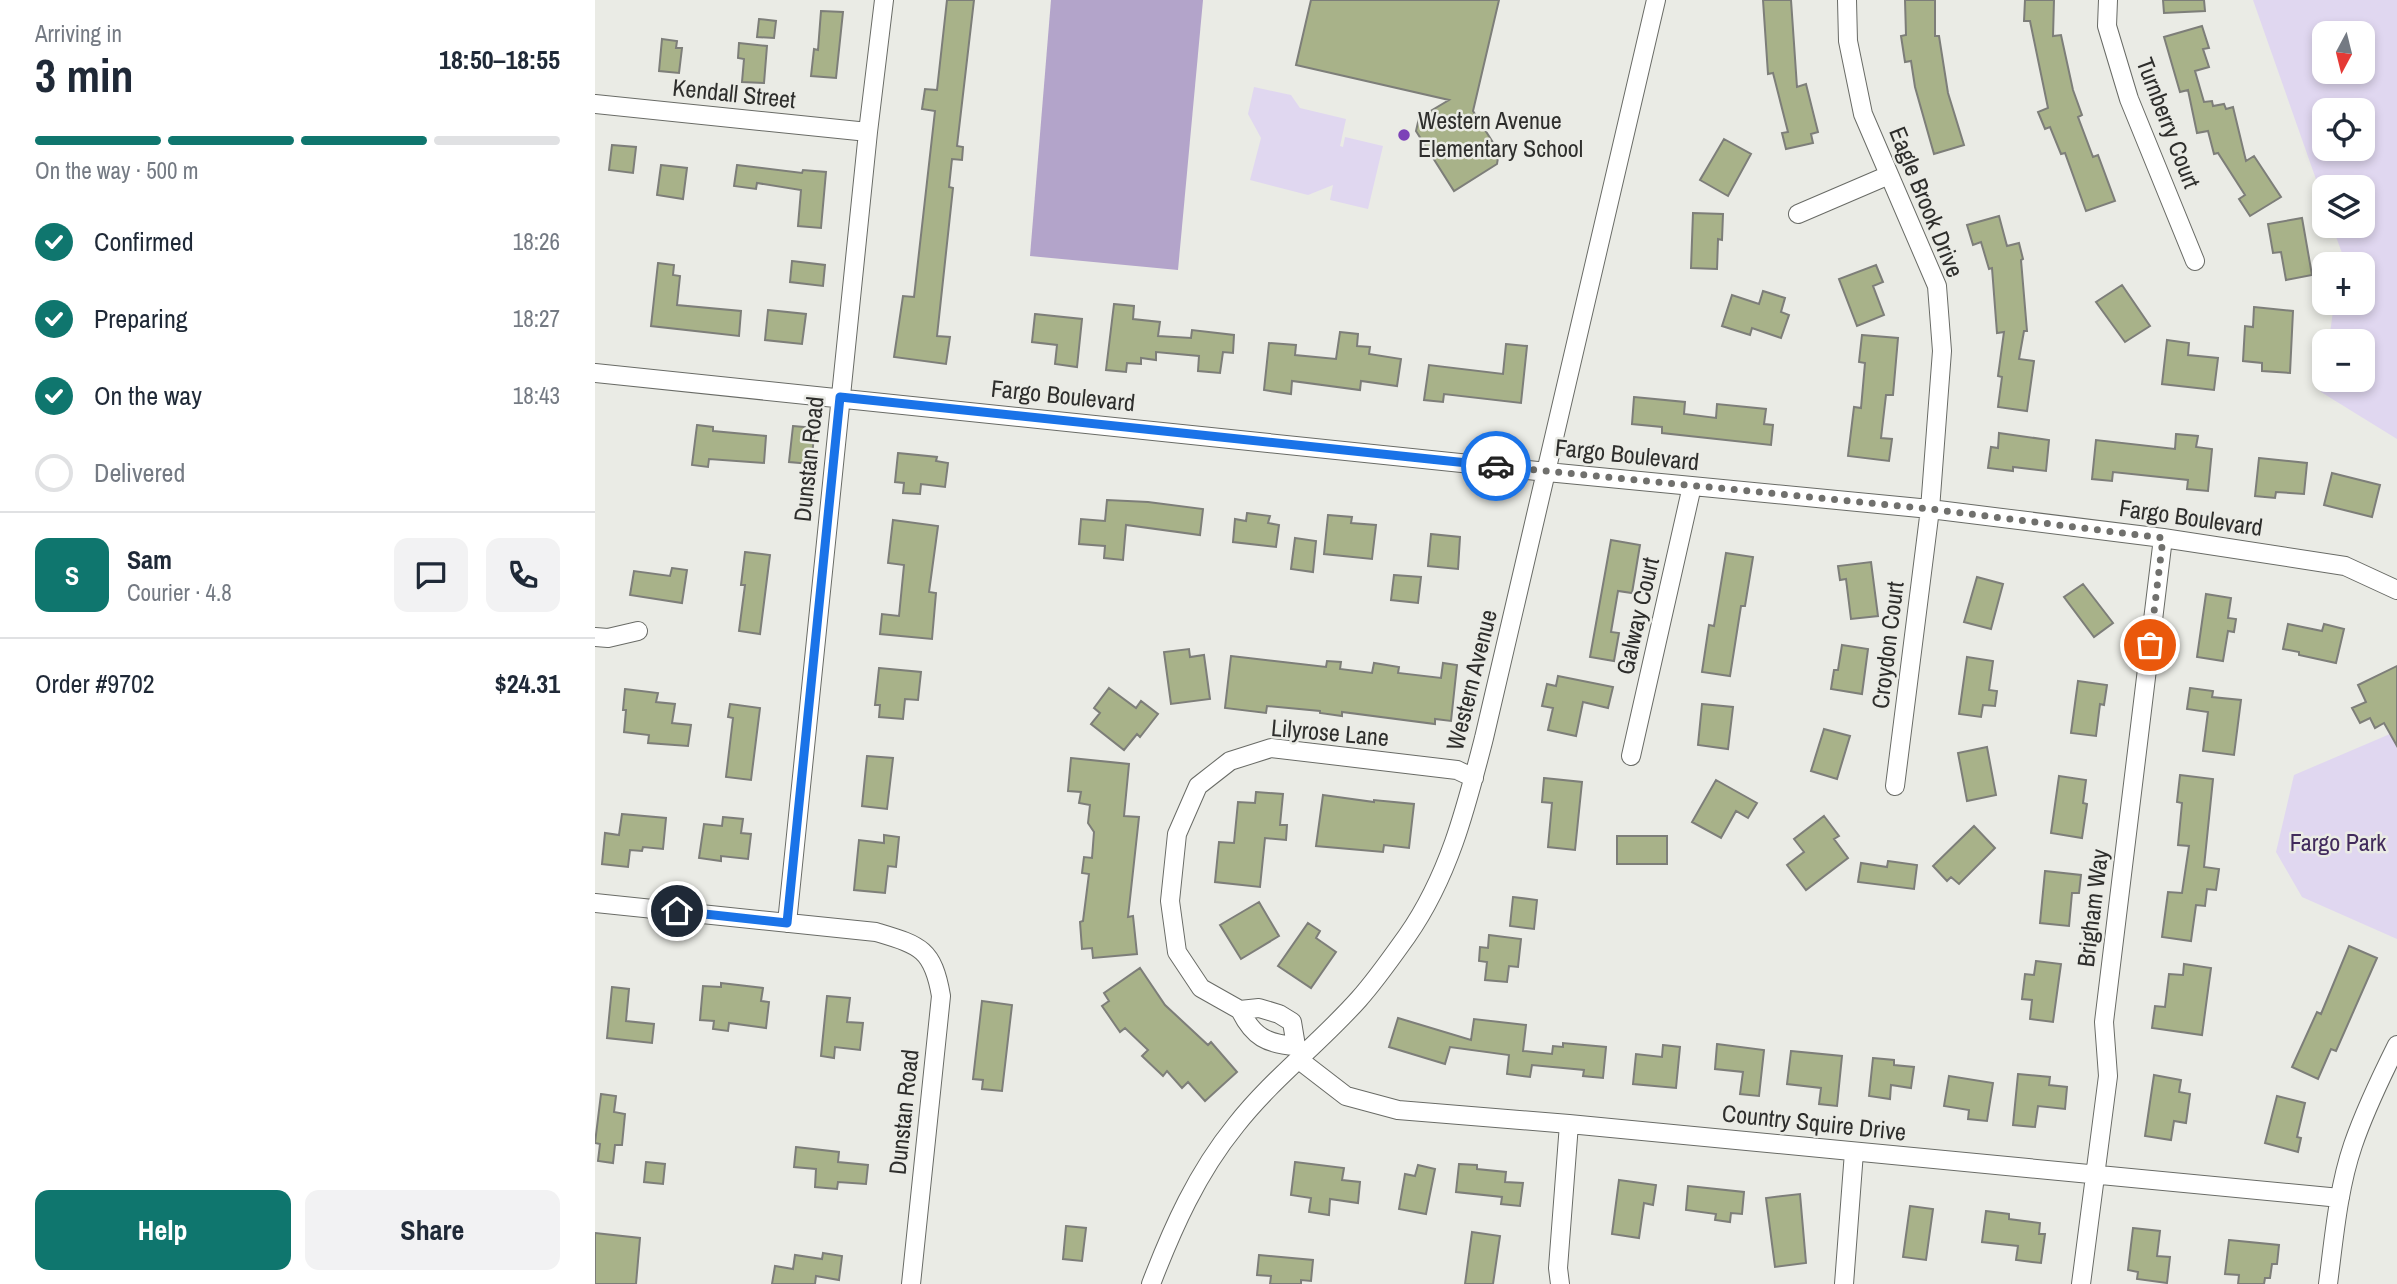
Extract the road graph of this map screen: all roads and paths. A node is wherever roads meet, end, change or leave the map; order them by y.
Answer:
1 (884, 0) edge
2 (1656, 0) edge
3 (1847, 0) edge
4 (2108, 0) edge
5 (595, 104) edge
6 (868, 132) junction
7 (1889, 175) junction
8 (1798, 214) dead end
9 (2195, 261) dead end
10 (595, 373) edge
11 (840, 397) junction
12 (1547, 472) junction
13 (1692, 486) junction
14 (1930, 509) junction
15 (2163, 538) junction
16 (2397, 590) edge
17 (638, 632) dead end
18 (595, 637) edge
19 (1631, 756) dead end
20 (1474, 778) junction
21 (1895, 786) dead end
22 (595, 903) edge
23 (787, 923) junction
24 (1240, 1010) dead end
25 (2397, 1045) edge
26 (1299, 1059) junction
27 (1569, 1124) junction
28 (1854, 1152) junction
29 (2095, 1175) junction
30 (2340, 1198) junction
31 (911, 1284) edge
32 (1151, 1284) edge
33 (1560, 1284) edge
34 (1844, 1284) edge
35 (2081, 1284) edge
36 (2328, 1284) edge

1 - 6 street, Dunstan Road
2 - 12 street, Western Avenue
3 - 7 street, Eagle Brook Drive
4 - 9 street, Turnberry Court
5 - 6 street, Kendall Street
6 - 11 street, Dunstan Road
7 - 8 street
7 - 14 street, Eagle Brook Drive
10 - 11 street, Fargo Boulevard
11 - 12 street, Fargo Boulevard
11 - 23 street, Dunstan Road
12 - 13 street, Fargo Boulevard
12 - 20 street, Western Avenue
13 - 14 street, Fargo Boulevard
13 - 19 street, Galway Court
14 - 15 street, Fargo Boulevard
14 - 21 street, Croydon Court
15 - 16 street, Fargo Boulevard
15 - 29 street, Brigham Way
17 - 18 street
20 - 24 street, Lilyrose Lane
20 - 26 street, Western Avenue
22 - 23 street
23 - 31 street, Dunstan Road
25 - 30 street
26 - 27 street, Country Squire Drive
26 - 32 street, Western Avenue
27 - 28 street, Country Squire Drive
27 - 33 street
28 - 29 street, Country Squire Drive
28 - 34 street
29 - 30 street, Country Squire Drive
29 - 35 street, Brigham Way
30 - 36 street

